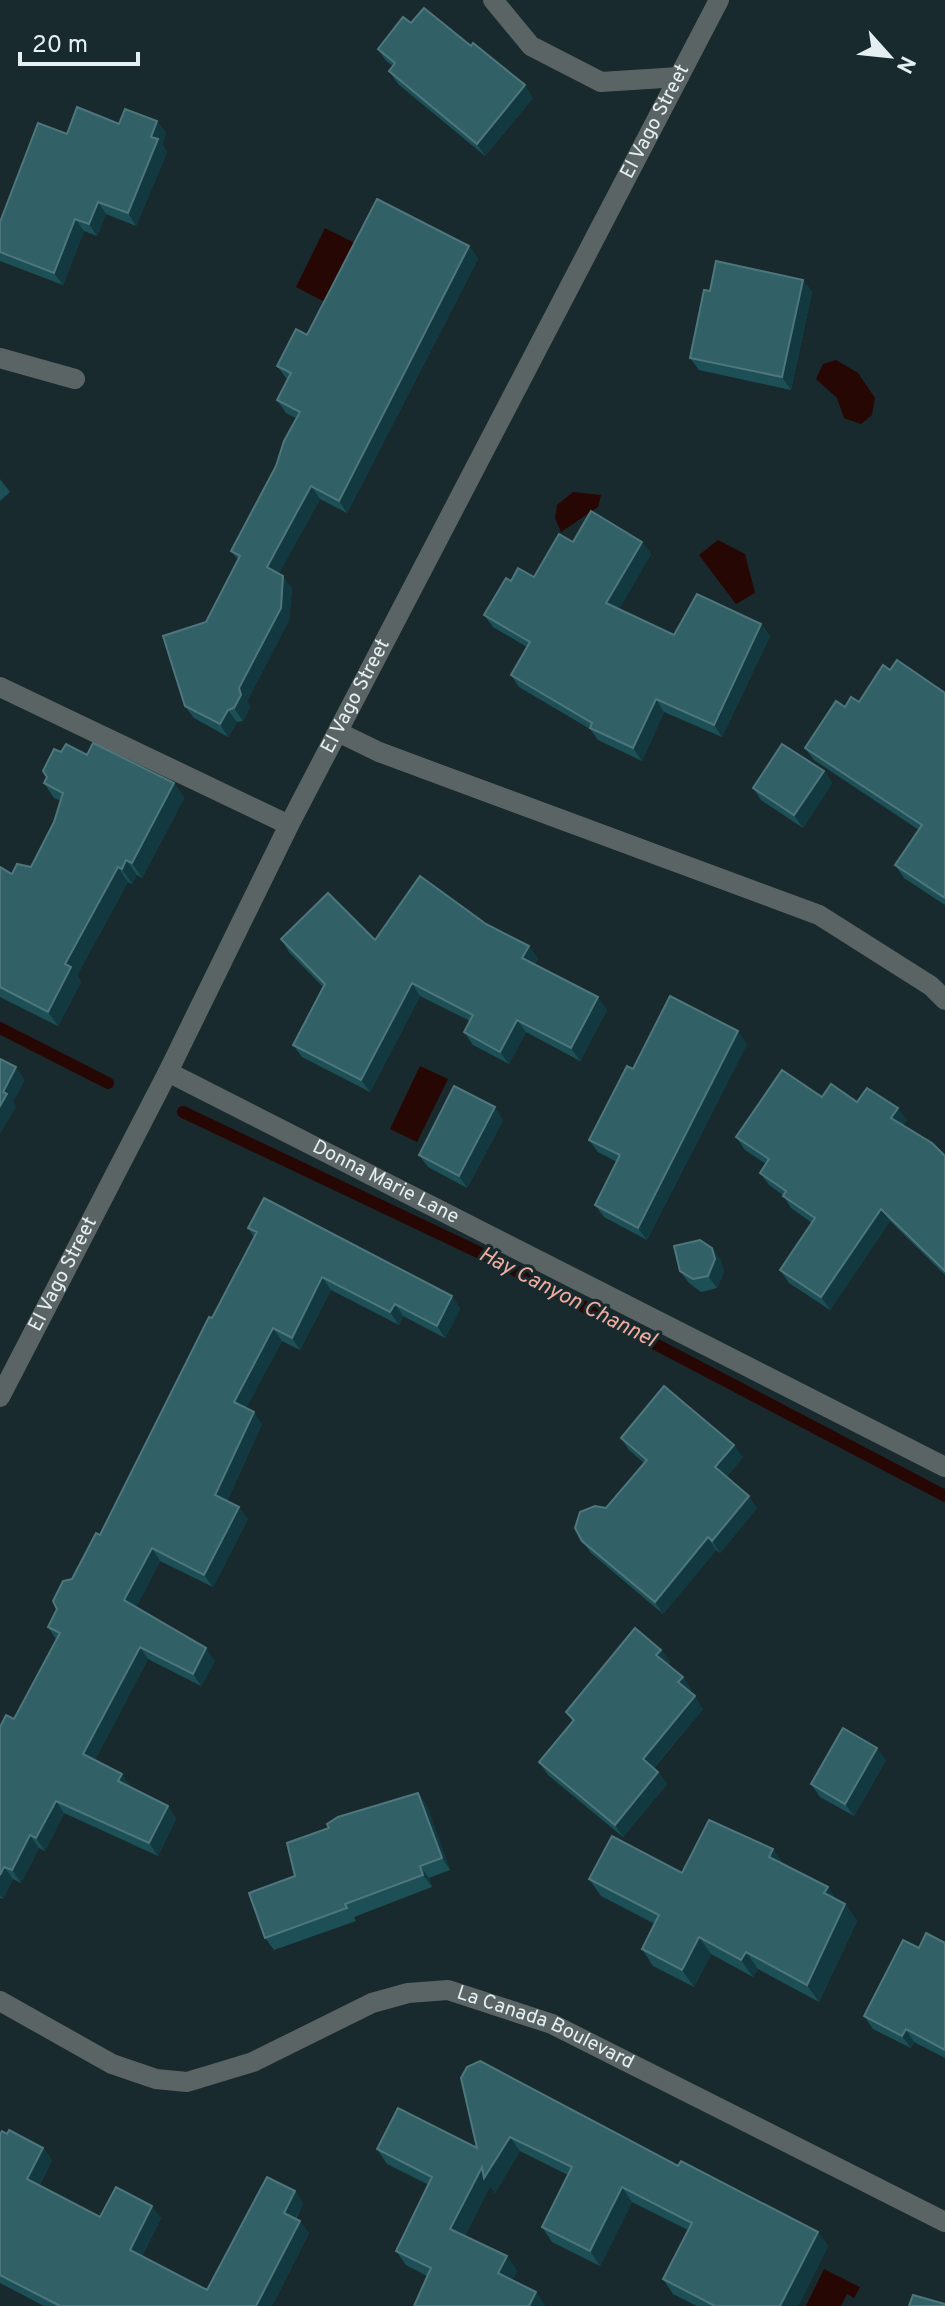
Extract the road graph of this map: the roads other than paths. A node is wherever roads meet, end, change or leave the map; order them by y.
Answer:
1 (493, 0) edge
2 (719, 0) edge
3 (679, 77) junction
4 (0, 358) edge
5 (75, 379) dead end
6 (0, 687) edge
7 (340, 733) junction
8 (289, 825) junction
9 (945, 1000) edge
10 (168, 1072) junction
11 (0, 1397) edge
12 (945, 1467) edge
13 (0, 2001) edge
14 (945, 2222) edge

1 - 3 street
2 - 3 street, El Vago Street
3 - 7 street, El Vago Street
4 - 5 street
6 - 8 street
7 - 8 street, El Vago Street
7 - 9 street
8 - 10 street, El Vago Street
10 - 11 street, El Vago Street
10 - 12 street, Donna Marie Lane
13 - 14 street, La Canada Boulevard

